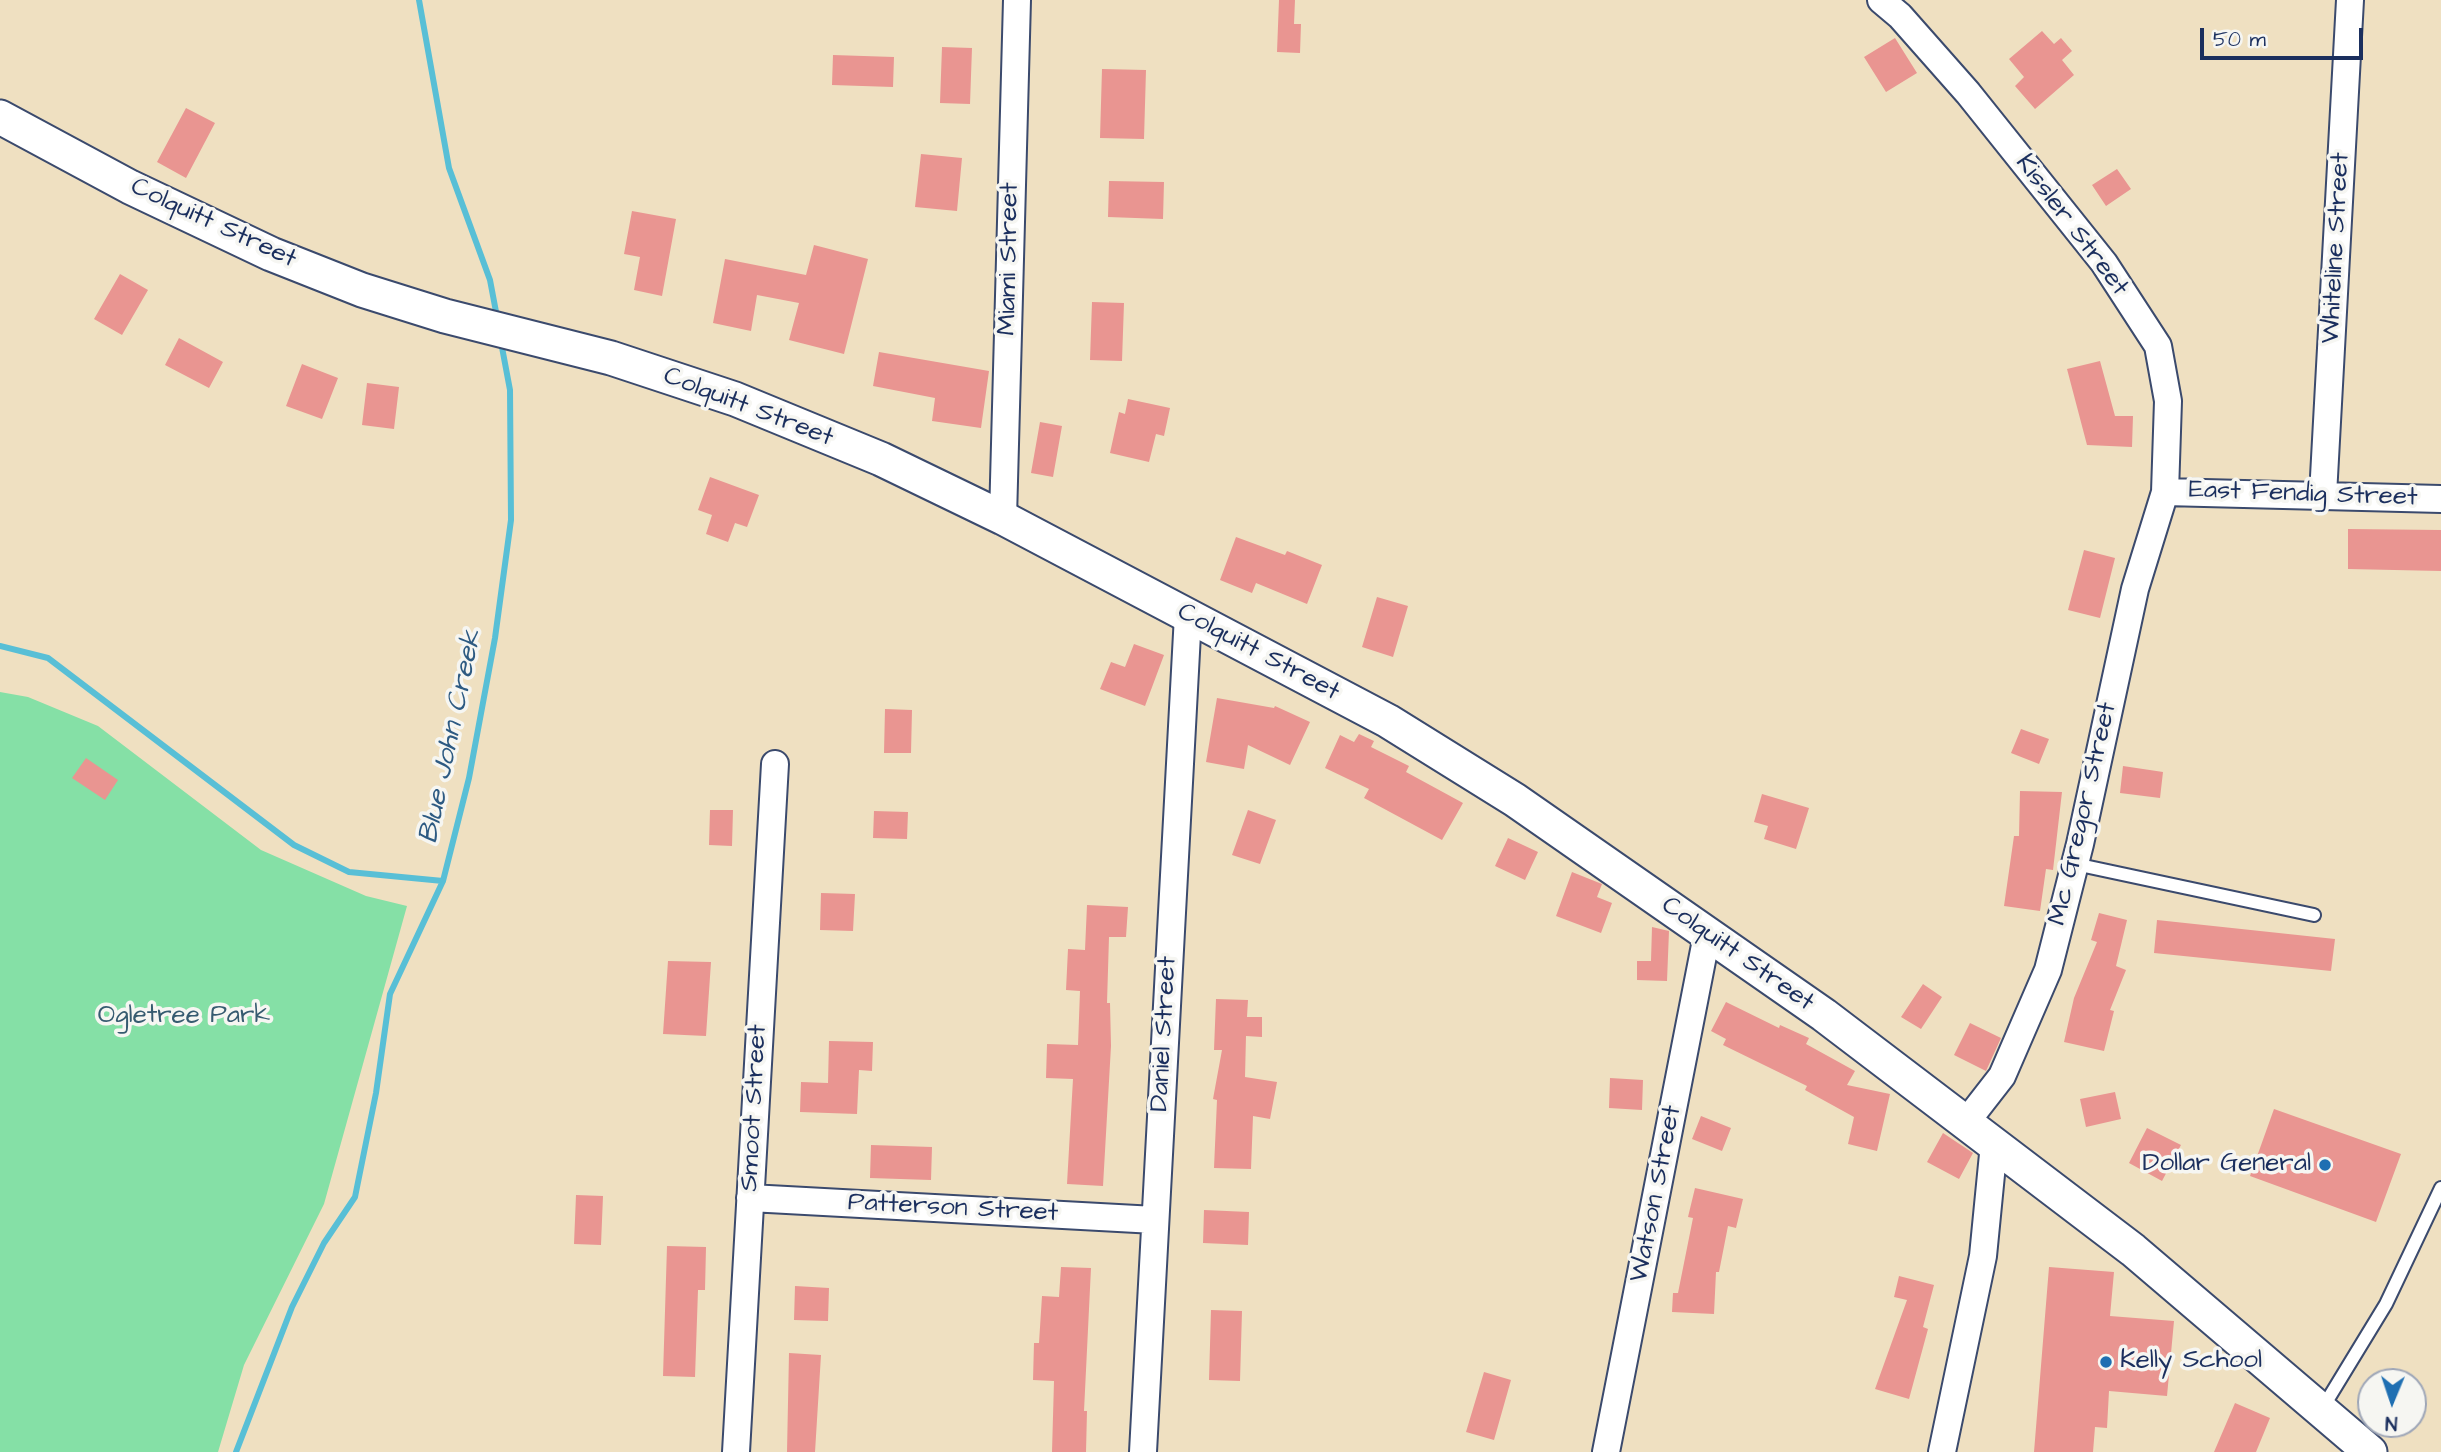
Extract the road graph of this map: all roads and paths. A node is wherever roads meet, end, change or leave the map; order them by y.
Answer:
1 (1017, 0) edge
2 (1881, 0) edge
3 (2350, 0) edge
4 (0, 117) edge
5 (2165, 492) junction
6 (2323, 495) junction
7 (2441, 499) edge
8 (1003, 518) junction
9 (1188, 615) junction
10 (775, 764) dead end
11 (2075, 864) junction
12 (2314, 915) dead end
13 (1707, 935) junction
14 (1967, 1121) junction
15 (1994, 1144) junction
16 (2441, 1188) edge
17 (750, 1198) junction
18 (1155, 1220) junction
19 (2321, 1409) junction
20 (736, 1452) edge
21 (1143, 1452) edge
22 (1606, 1452) edge
23 (1942, 1452) edge
24 (2370, 1452) edge

1 - 8 street, Miami Street
2 - 5 street, Kissler Street
3 - 6 street, Whiteline Street
4 - 8 street, Colquitt Street
5 - 6 street, East Fendig Street
5 - 11 street, Mc Gregor Street
6 - 7 street, East Fendig Street
8 - 9 street, Colquitt Street
9 - 13 street, Colquitt Street
9 - 18 street, Daniel Street
10 - 17 street, Smoot Street
11 - 12 lane
11 - 14 street, Mc Gregor Street
13 - 14 street, Colquitt Street
13 - 22 street, Watson Street
14 - 15 street, Colquitt Street
15 - 19 street, Colquitt Street
15 - 23 street
16 - 19 lane
17 - 18 street, Patterson Street
17 - 20 street, Smoot Street
18 - 21 street, Daniel Street
19 - 24 street, Colquitt Street

